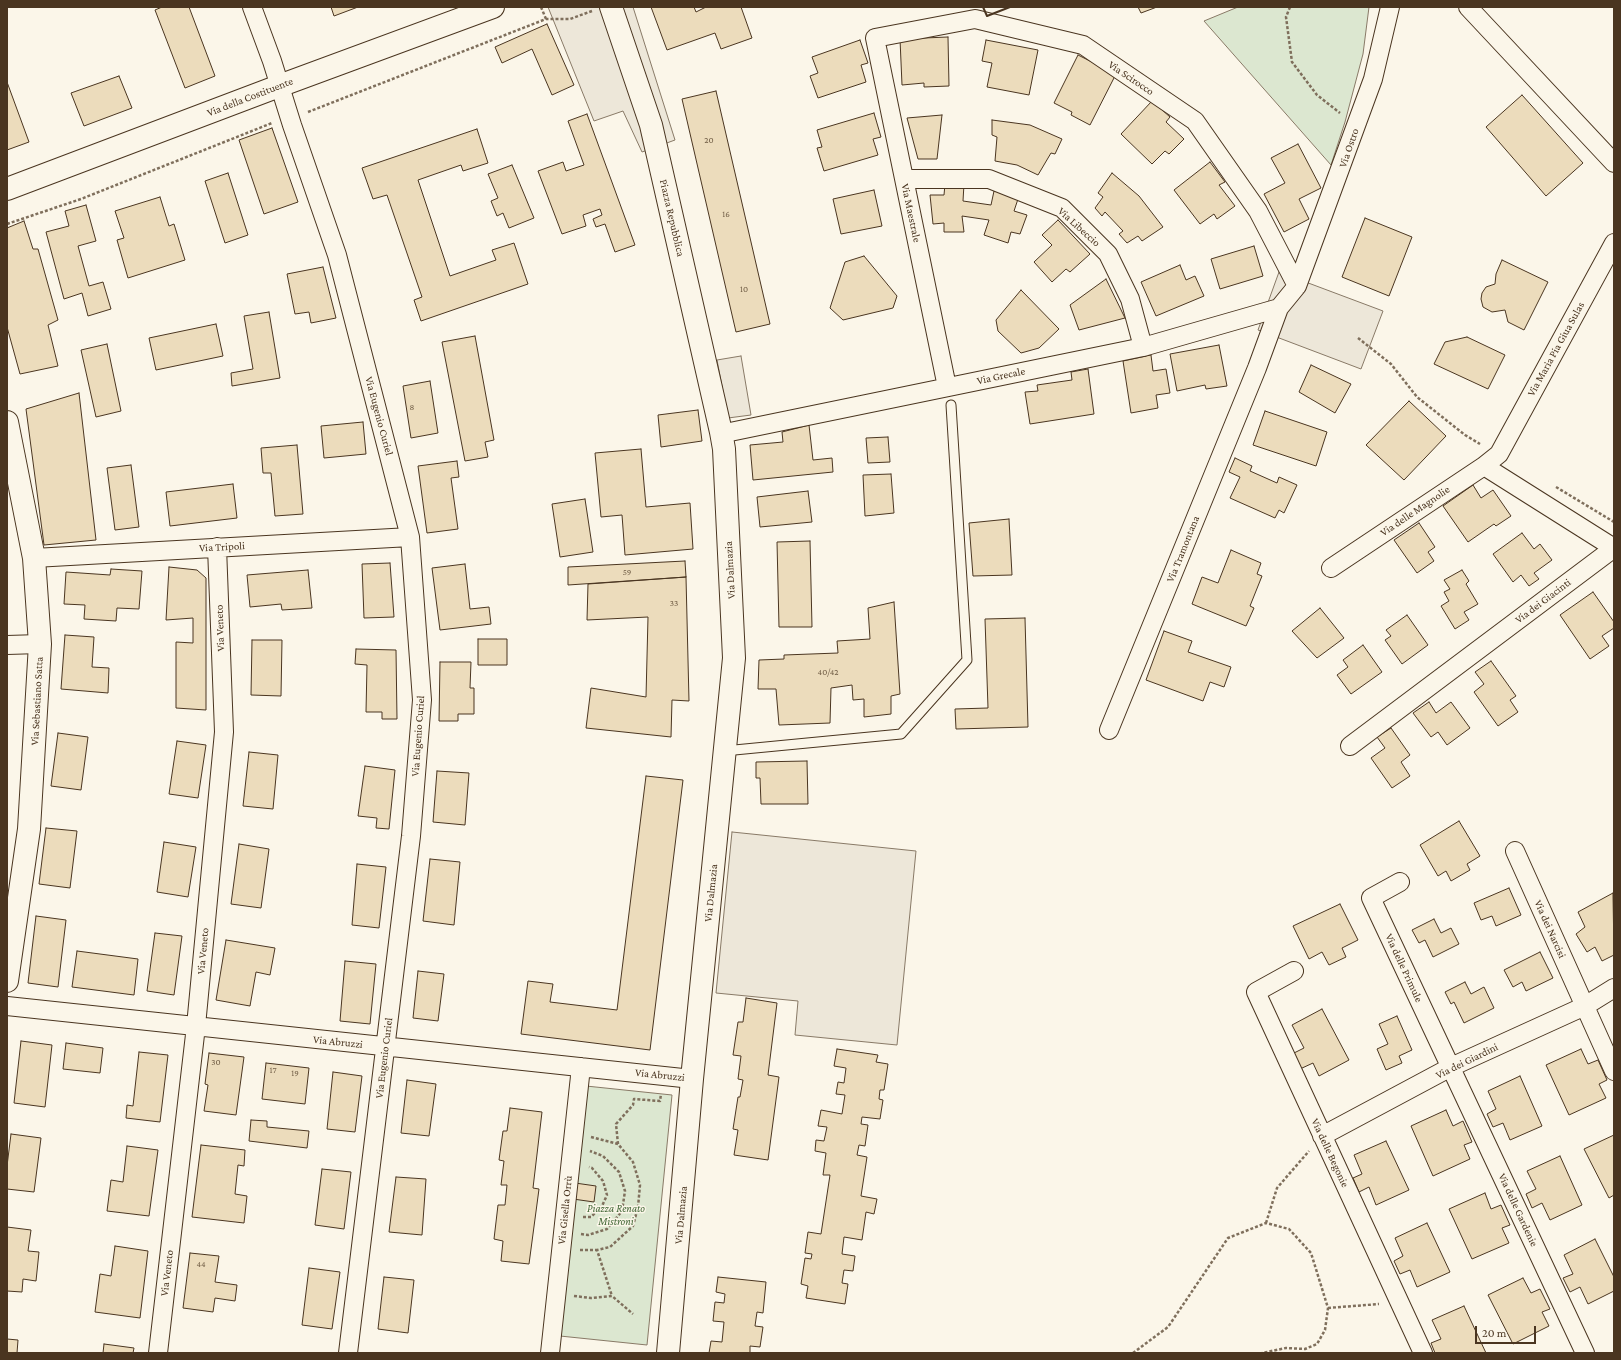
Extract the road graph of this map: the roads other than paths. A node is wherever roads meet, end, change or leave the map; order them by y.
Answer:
1 (252, 7) edge
2 (493, 7) edge
3 (1390, 7) edge
4 (1468, 7) edge
5 (604, 8) edge
6 (875, 38) joint
7 (279, 86) junction
8 (1614, 163) edge
9 (904, 179) junction
10 (7, 189) edge
11 (1614, 243) edge
12 (1297, 286) junction
13 (1279, 308) junction
14 (1143, 347) junction
15 (947, 387) junction
16 (951, 405) dead end
17 (7, 422) edge
18 (721, 432) junction
19 (1499, 454) joint
20 (1484, 466) junction
21 (410, 537) junction
22 (217, 547) junction
23 (34, 558) junction
24 (1331, 568) dead end
25 (40, 644) junction
26 (7, 645) edge
27 (1109, 730) dead end
28 (1350, 746) dead end
29 (724, 751) junction
30 (1515, 851) dead end
31 (1400, 882) dead end
32 (1294, 971) dead end
33 (7, 981) edge
34 (1614, 988) edge
35 (7, 1006) edge
36 (1585, 1006) junction
37 (196, 1026) junction
38 (386, 1047) junction
39 (581, 1067) junction
40 (1451, 1067) junction
41 (1614, 1071) edge
42 (692, 1079) junction
43 (1322, 1136) junction
44 (158, 1353) edge
45 (348, 1353) edge
46 (550, 1353) edge
47 (668, 1353) edge
48 (1423, 1353) edge
49 (1585, 1353) edge

1 - 7 street, Via Eugenio Curiel
2 - 7 street, Via della Costituente
3 - 12 street, Via Ostro
4 - 8 street
5 - 18 street, Piazza Repubblica
6 - 9 street, Via Maestrale
6 - 12 street, Via Scirocco
7 - 10 street, Via della Costituente
7 - 21 street, Via Eugenio Curiel
9 - 14 street, Via Libeccio
9 - 15 street, Via Maestrale
11 - 19 street, Via Maria Pia Giua Sulas
12 - 13 street, Via Ostro
13 - 14 street, Via Grecale
13 - 27 street, Via Tramontana
14 - 15 street, Via Grecale
15 - 18 street, Via Grecale
16 - 29 lane
17 - 23 street, Via Sebastiano Satta
18 - 29 street, Via Dalmazia
19 - 20 street, Via delle Magnolie
20 - 24 street, Via delle Magnolie
20 - 28 street, Via dei Giacinti
21 - 22 street, Via Tripoli
21 - 38 street, Via Eugenio Curiel
22 - 23 street, Via Tripoli
22 - 37 street, Via Veneto
23 - 25 street, Via Sebastiano Satta
25 - 26 street
25 - 33 street, Via Sebastiano Satta
29 - 42 street, Via Dalmazia
30 - 36 street, Via dei Narcisi
31 - 40 street, Via delle Primule
32 - 43 street, Via delle Begonie
34 - 36 street, Via dei Giardini
35 - 37 street, Via Abruzzi
36 - 40 street, Via dei Giardini
36 - 41 street, Via dei Narcisi
37 - 38 street, Via Abruzzi
37 - 44 street, Via Veneto
38 - 39 street, Via Abruzzi
38 - 45 street, Via Eugenio Curiel
39 - 42 street, Via Abruzzi
39 - 46 street, Via Gisella Orrù
40 - 43 street, Via dei Giardini
40 - 49 street, Via delle Gardenie
42 - 47 street, Via Dalmazia
43 - 48 street, Via delle Begonie

